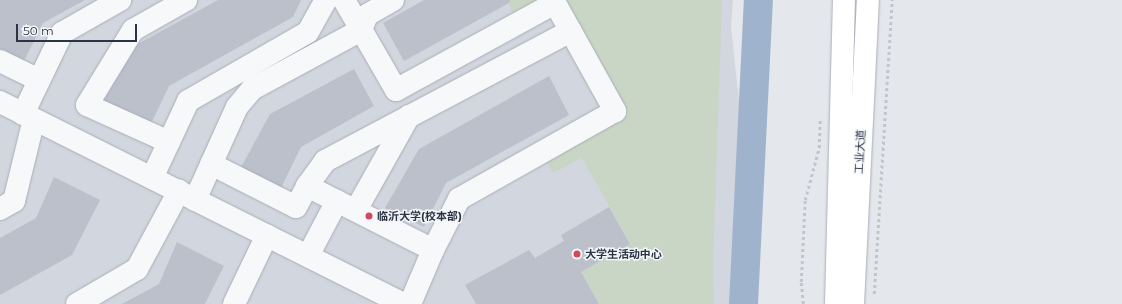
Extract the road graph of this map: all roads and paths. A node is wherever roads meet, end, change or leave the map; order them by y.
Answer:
1 (119, 0) edge
2 (186, 0) edge
3 (326, 0) edge
4 (344, 0) edge
5 (393, 0) edge
6 (844, 0) edge
7 (868, 0) edge
8 (892, 0) edge
9 (132, 30) junction
10 (361, 30) junction
11 (571, 31) junction
12 (243, 60) junction
13 (0, 61) edge
14 (39, 80) junction
15 (257, 86) junction
16 (396, 90) junction
17 (13, 111) edge
18 (409, 116) junction
19 (820, 117) dead end
20 (169, 142) junction
21 (211, 164) junction
22 (152, 178) junction
23 (307, 186) junction
24 (187, 196) junction
25 (346, 206) junction
26 (0, 209) edge
27 (267, 235) junction
28 (433, 250) junction
29 (308, 256) junction
30 (874, 296) dead end
31 (396, 302) edge
32 (78, 304) edge
33 (234, 304) edge
34 (803, 304) edge
35 (836, 304) edge
36 (853, 304) edge

1 - 9 street
1 - 14 street
2 - 9 street
3 - 12 street
4 - 10 street
5 - 10 street
6 - 35 main road, 工业大道
7 - 36 main road, 工业大道
8 - 30 path
9 - 20 street
10 - 15 street
10 - 16 street
11 - 16 street
11 - 18 street
11 - 28 street
12 - 15 street
12 - 20 street
13 - 14 street
14 - 17 street
15 - 21 street
16 - 18 street
17 - 22 street
17 - 26 street
18 - 23 street
18 - 25 street
19 - 34 path
20 - 22 street
21 - 23 street
21 - 24 street
22 - 24 street
23 - 25 street
24 - 27 street
24 - 32 street
25 - 28 street
25 - 29 street
27 - 29 street
27 - 33 street
28 - 31 street
29 - 31 street

